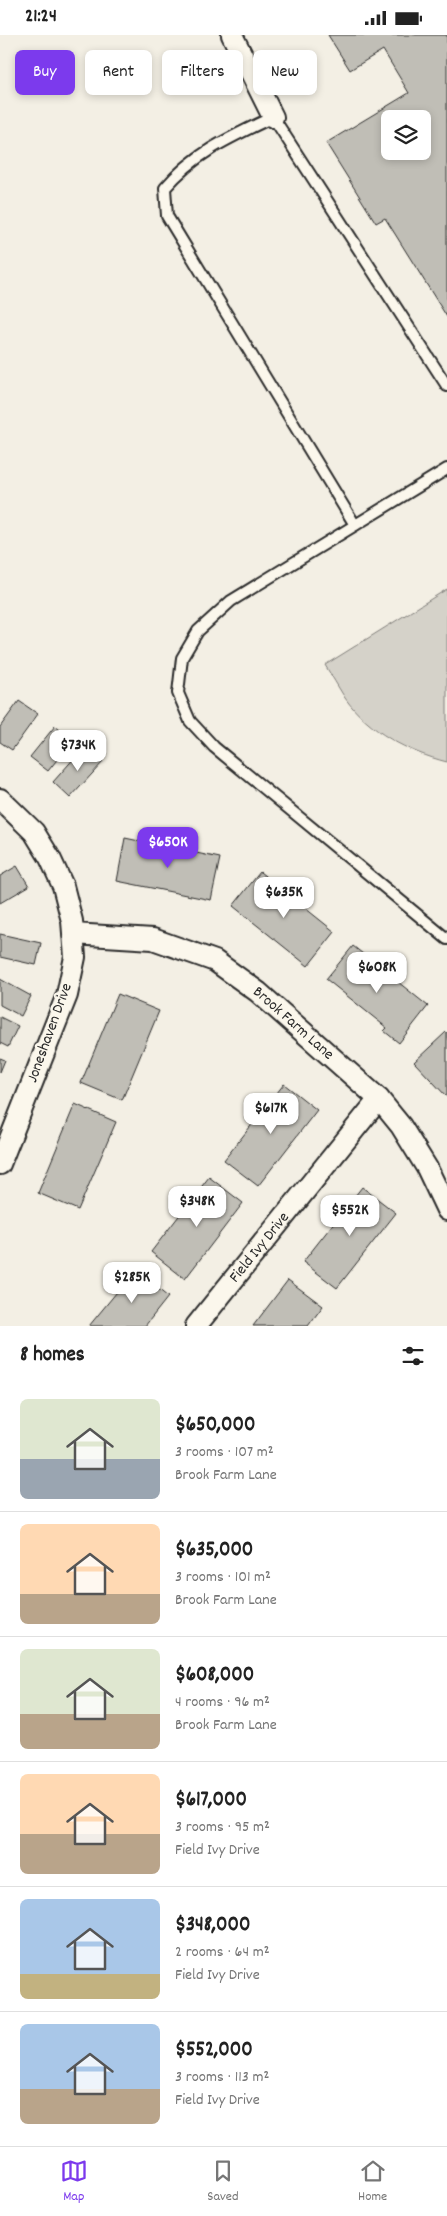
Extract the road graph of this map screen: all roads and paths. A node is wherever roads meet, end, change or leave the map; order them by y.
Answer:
1 (232, 35) edge
2 (273, 117) junction
3 (447, 386) edge
4 (447, 469) edge
5 (355, 525) junction
6 (0, 799) edge
7 (73, 934) junction
8 (447, 939) edge
9 (379, 1099) junction
10 (0, 1164) edge
11 (447, 1210) edge
12 (196, 1326) edge

1 - 2 street
2 - 3 lane
2 - 5 lane
4 - 5 lane
5 - 8 lane
6 - 7 street, Joneshaven Drive
7 - 9 street, Brook Farm Lane
7 - 10 street, Joneshaven Drive
9 - 11 street, Brook Farm Lane
9 - 12 street, Field Ivy Drive

